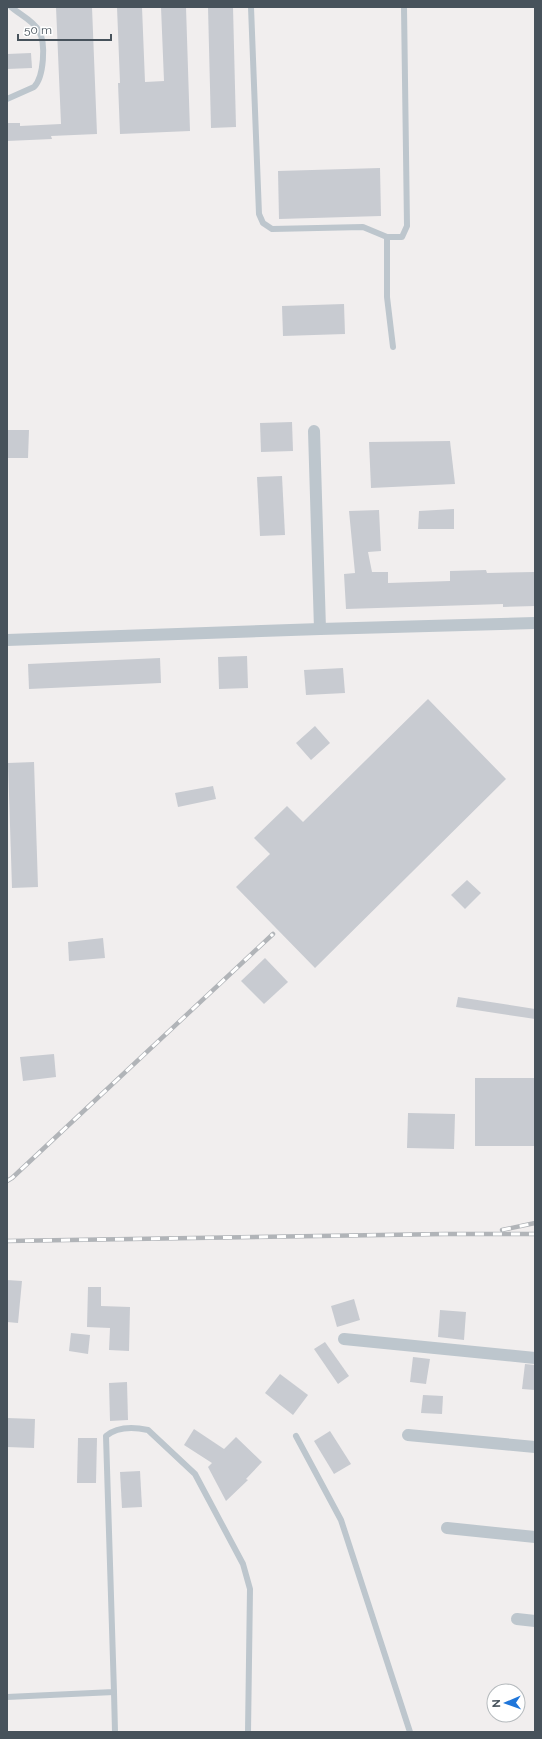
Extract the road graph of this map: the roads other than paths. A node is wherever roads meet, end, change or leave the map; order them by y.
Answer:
1 (10, 7) edge
2 (251, 7) edge
3 (404, 7) edge
4 (7, 99) edge
5 (387, 238) junction
6 (393, 347) dead end
7 (314, 430) dead end
8 (535, 623) edge
9 (320, 629) junction
10 (7, 640) edge
11 (344, 1339) dead end
12 (535, 1358) edge
13 (296, 1436) dead end
14 (408, 1436) dead end
15 (535, 1447) edge
16 (447, 1528) dead end
17 (535, 1537) edge
18 (518, 1619) dead end
19 (535, 1621) edge
20 (114, 1692) junction
21 (7, 1696) edge
22 (115, 1732) edge
23 (248, 1732) edge
24 (410, 1732) edge

1 - 4 lane
2 - 5 lane
3 - 5 lane
5 - 6 lane
7 - 9 street
8 - 9 street
9 - 10 street
11 - 12 street
13 - 24 lane
14 - 15 street
16 - 17 street
18 - 19 street
20 - 21 lane
20 - 22 lane
20 - 23 lane

